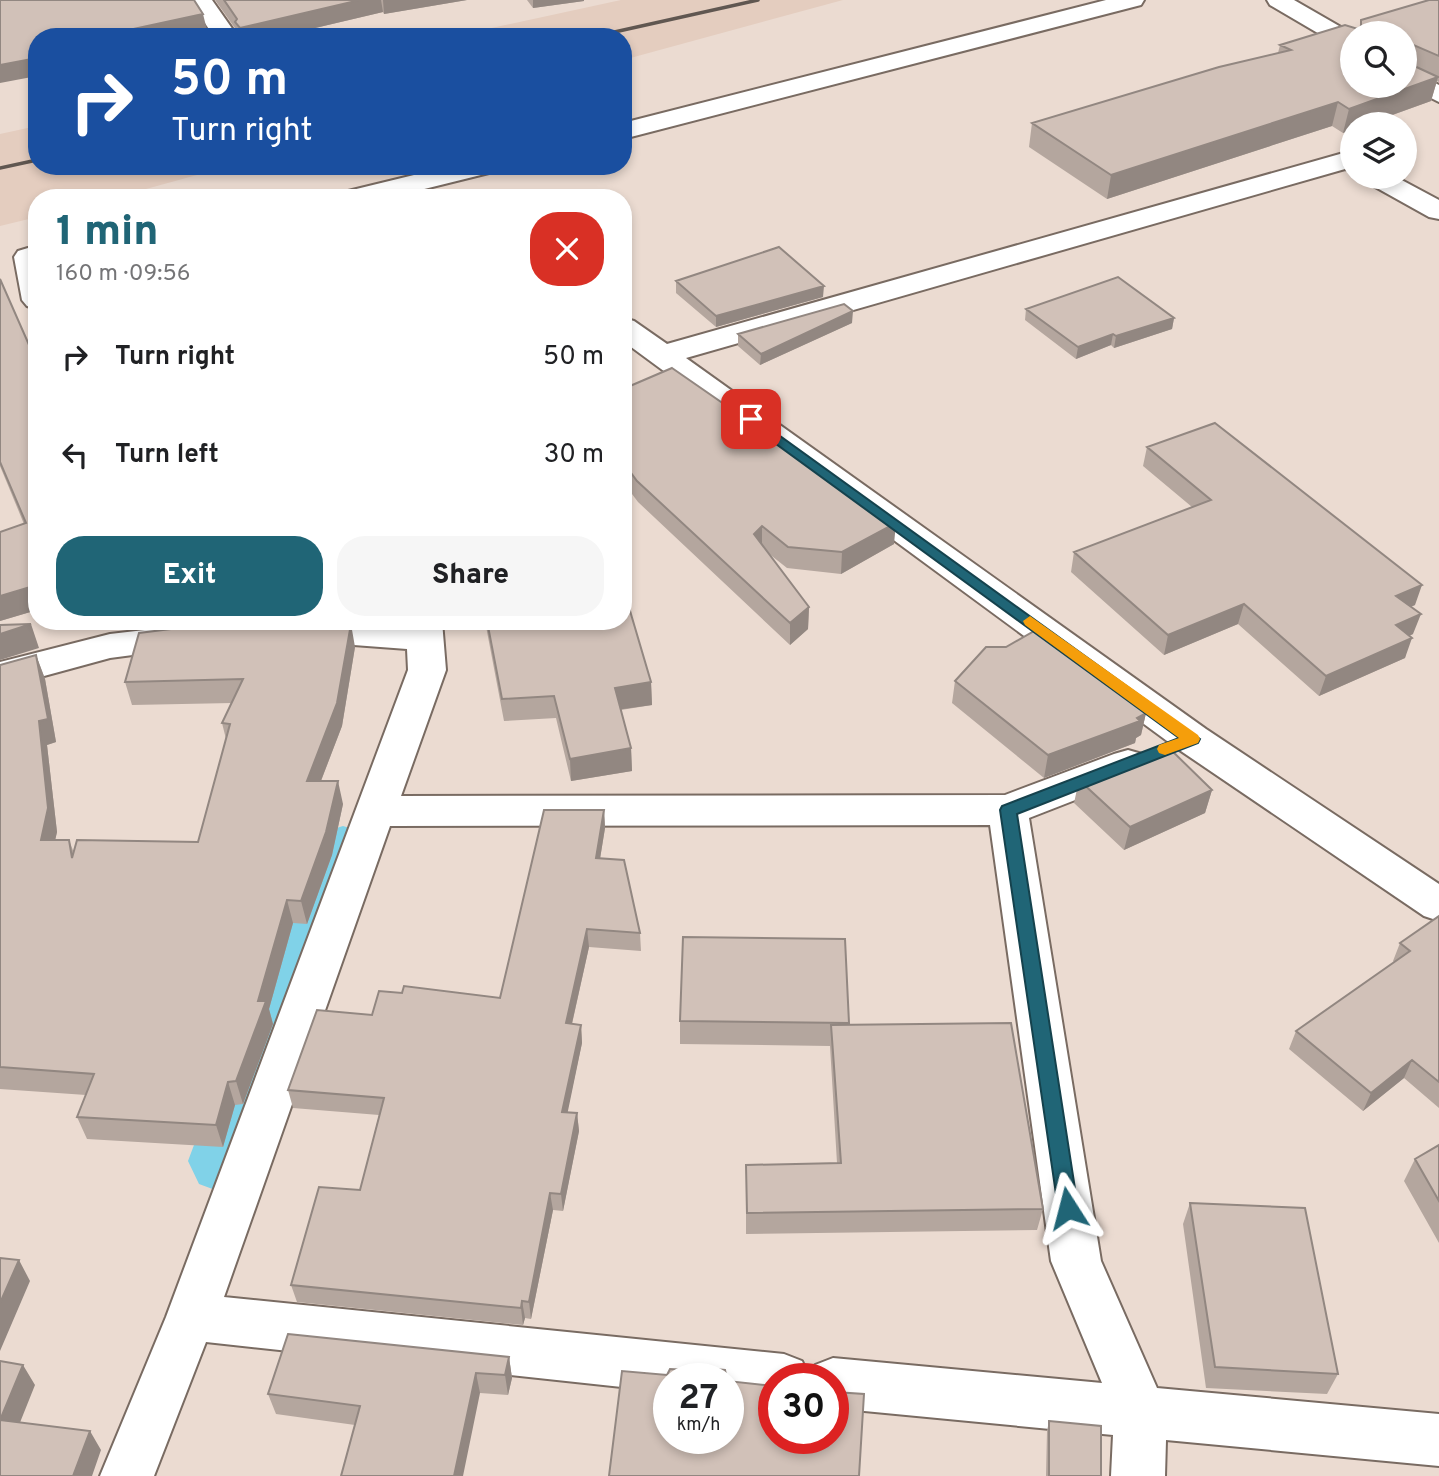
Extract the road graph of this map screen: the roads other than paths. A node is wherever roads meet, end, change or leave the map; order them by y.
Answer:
1 (201, 0) edge
2 (1133, 0) edge
3 (1278, 0) edge
4 (220, 28) edge
5 (1340, 36) edge
6 (1417, 82) edge
7 (1439, 95) edge
8 (632, 129) edge
9 (1340, 162) edge
10 (449, 175) edge
11 (429, 180) junction
12 (392, 189) edge
13 (440, 189) edge
14 (1399, 189) edge
15 (1439, 211) edge
16 (22, 258) edge
17 (28, 275) edge
18 (632, 337) edge
19 (663, 355) junction
20 (425, 630) edge
21 (218, 633) edge
22 (108, 634) edge
23 (0, 675) edge
24 (1192, 739) junction
25 (1008, 810) junction
26 (376, 811) junction
27 (1439, 905) edge
28 (191, 1317) junction
29 (758, 1376) edge
30 (849, 1385) edge
31 (1140, 1412) junction
32 (1439, 1440) edge
33 (127, 1476) edge
34 (1138, 1476) edge

1 - 4 street
2 - 8 street
3 - 5 street
6 - 7 street
9 - 19 street
10 - 11 street
11 - 12 street
11 - 13 street
14 - 15 street
16 - 17 street
18 - 19 street
19 - 24 street
20 - 26 street
21 - 22 street
22 - 23 street
24 - 25 street
24 - 27 street
25 - 26 street
25 - 31 street
26 - 28 street
28 - 29 street
28 - 33 street
30 - 31 street
31 - 32 street
31 - 34 street

